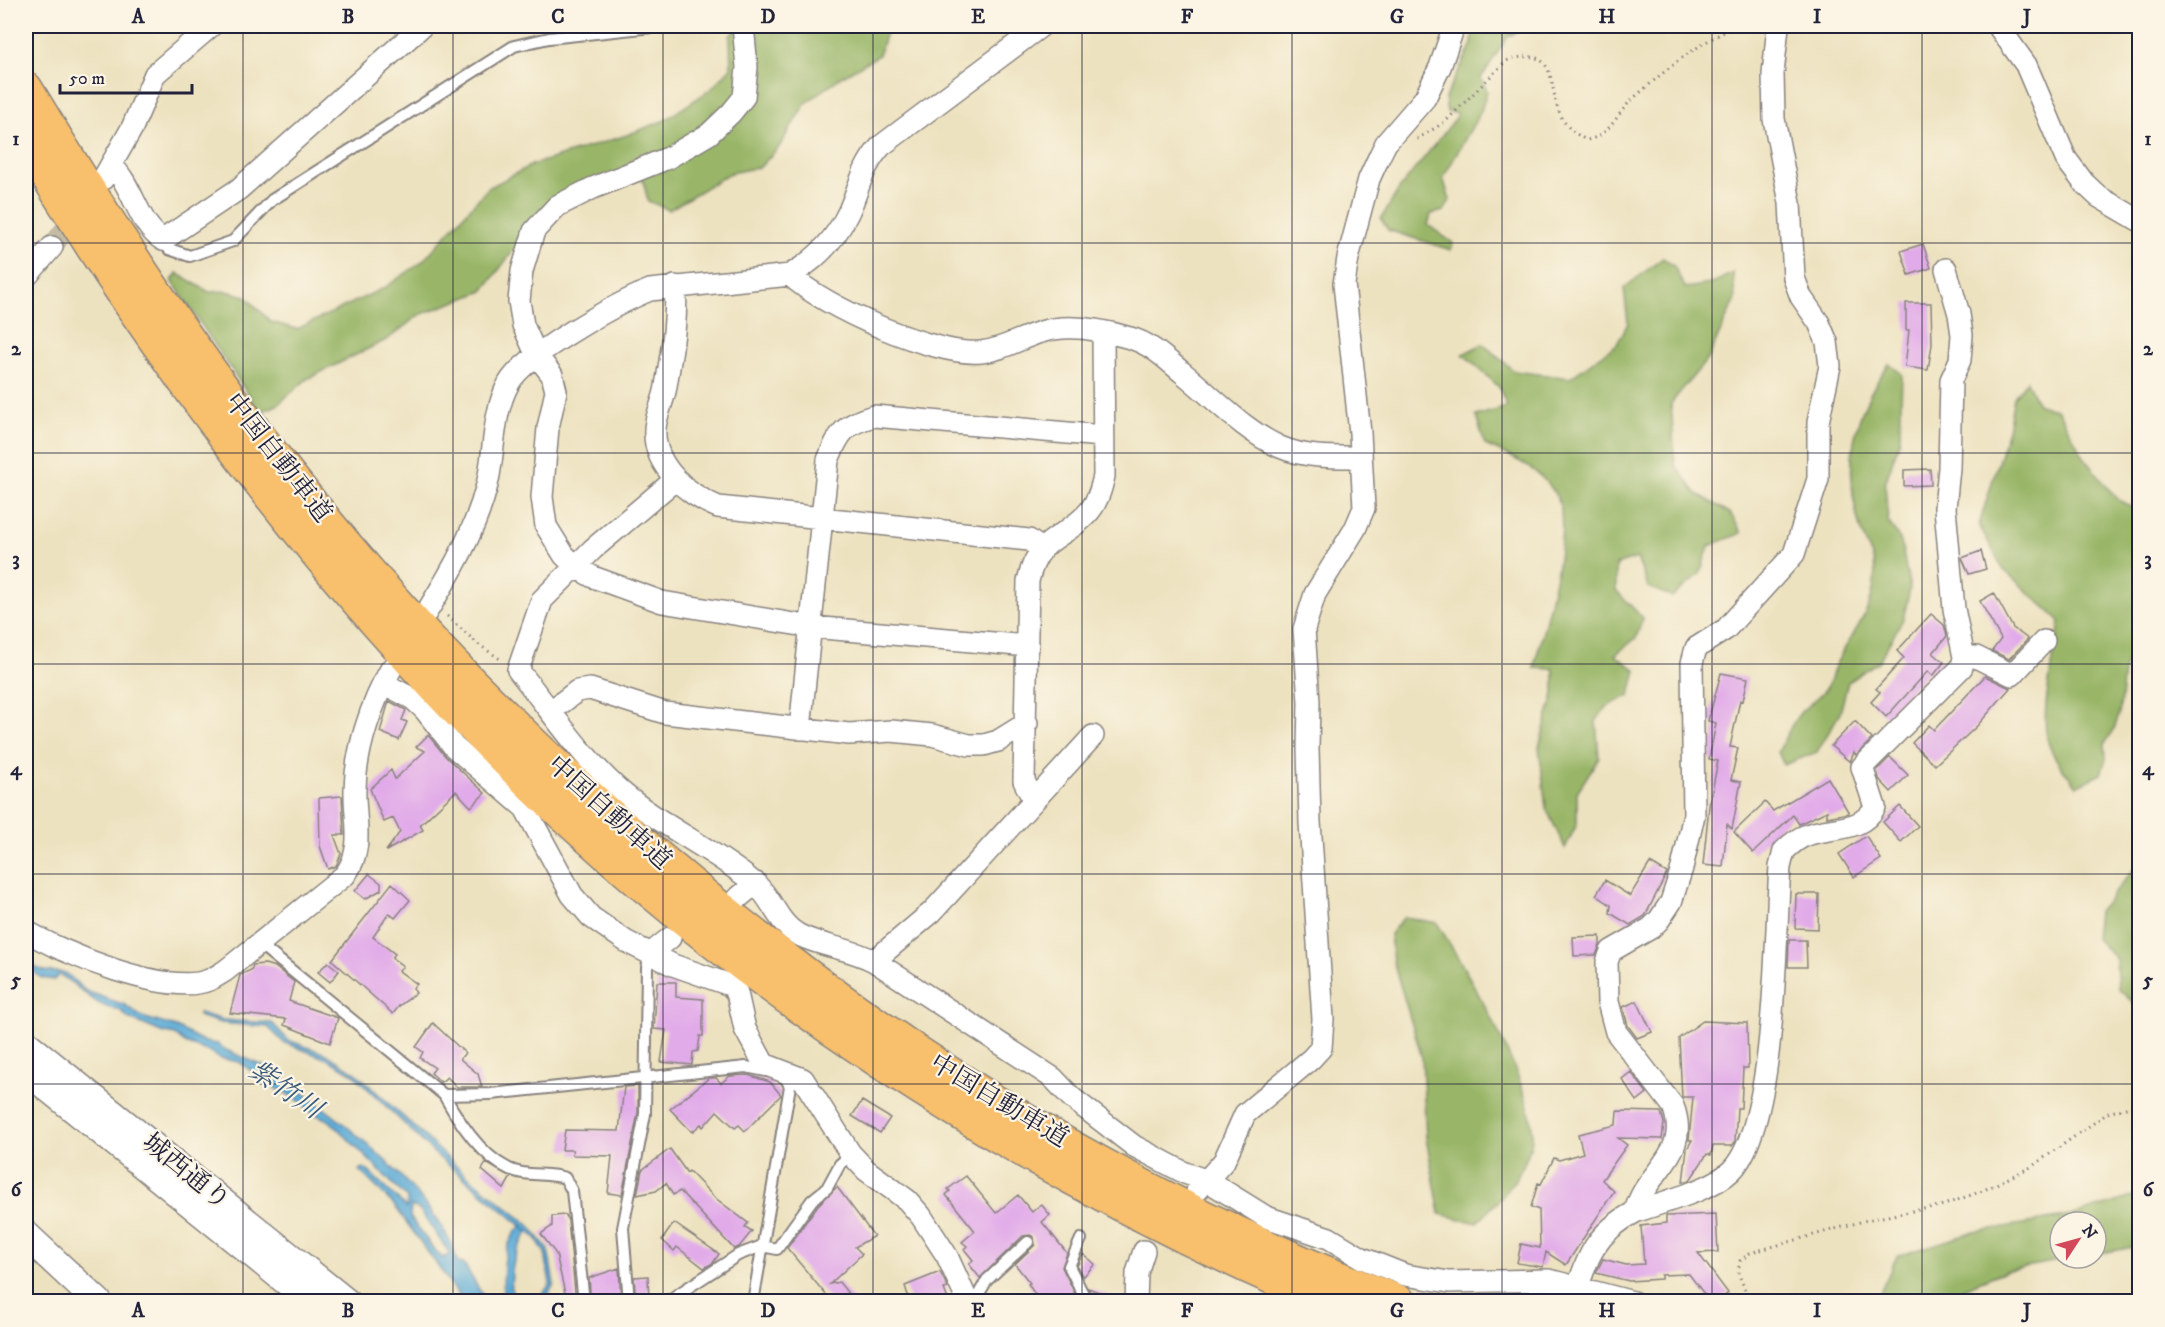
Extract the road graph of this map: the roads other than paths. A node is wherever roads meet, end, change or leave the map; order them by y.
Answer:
1 (211, 26) edge
2 (422, 26) edge
3 (743, 26) edge
4 (1041, 26) edge
5 (1454, 26) edge
6 (1778, 26) edge
7 (1998, 26) edge
8 (652, 27) edge
9 (26, 89) edge
10 (26, 141) edge
11 (2139, 221) edge
12 (163, 240) junction
13 (52, 247) tunnel mouth
14 (1946, 269) dead end
15 (790, 275) junction
16 (26, 277) edge
17 (675, 286) junction
18 (1103, 333) junction
19 (537, 356) junction
20 (1102, 436) junction
21 (1361, 457) junction
22 (676, 479) junction
23 (822, 519) junction
24 (1041, 549) junction
25 (577, 568) junction
26 (430, 608) road end
27 (812, 627) junction
28 (2044, 641) dead end
29 (1028, 646) junction
30 (1964, 657) junction
31 (551, 711) junction
32 (1027, 723) junction
33 (801, 729) junction
34 (1093, 736) dead end
35 (1033, 799) junction
36 (756, 883) junction
37 (738, 898) dead end
38 (670, 938) dead end
39 (28, 939) edge
40 (258, 943) junction
41 (651, 954) junction
42 (874, 961) junction
43 (26, 1044) edge
44 (26, 1070) edge
45 (779, 1070) junction
46 (646, 1077) junction
47 (444, 1095) junction
48 (851, 1155) junction
49 (1201, 1187) junction
50 (1635, 1212) junction
51 (26, 1235) edge
52 (1081, 1239) dead end
53 (1028, 1242) dead end
54 (762, 1246) junction
55 (1144, 1251) dead end
56 (1575, 1293) edge
57 (98, 1302) edge
58 (312, 1302) edge
59 (346, 1302) edge
60 (584, 1302) edge
61 (629, 1302) edge
62 (666, 1302) edge
63 (753, 1302) edge
64 (968, 1302) edge
65 (974, 1302) edge
66 (1080, 1302) edge
67 (1136, 1302) edge
68 (1329, 1302) edge
69 (1399, 1302) edge
70 (1633, 1302) edge

1 - 12 street
2 - 12 street
3 - 19 street
4 - 15 street
5 - 21 street
6 - 50 street
7 - 11 street
8 - 12 lane
9 - 69 highway, 中国自動車道
10 - 68 highway, 中国自動車道
13 - 16 street
14 - 30 street
15 - 17 street
15 - 18 street
17 - 19 street
17 - 22 street
18 - 20 street
18 - 21 street
19 - 25 street
19 - 26 street
20 - 23 street
20 - 24 street
21 - 49 street
22 - 23 street
22 - 25 street
23 - 24 street
23 - 27 street
24 - 29 street
25 - 27 street
25 - 31 street
27 - 29 street
27 - 33 street
28 - 30 street
29 - 32 street
30 - 50 street
31 - 33 street
31 - 36 street
32 - 33 street
32 - 35 street
34 - 35 street
35 - 42 street
36 - 37 street
36 - 42 street
38 - 41 street
39 - 40 street
40 - 41 street
40 - 47 lane
41 - 45 street
41 - 46 lane
42 - 49 street
43 - 59 street, 城西通り
44 - 58 street, 城西通り
45 - 46 lane
45 - 48 street
45 - 54 lane
46 - 47 lane
46 - 61 lane
47 - 60 lane
48 - 54 lane
48 - 64 street
49 - 56 street
50 - 56 street
51 - 57 street
52 - 66 lane
53 - 65 lane
54 - 62 lane
54 - 63 lane
55 - 67 street
56 - 70 street

